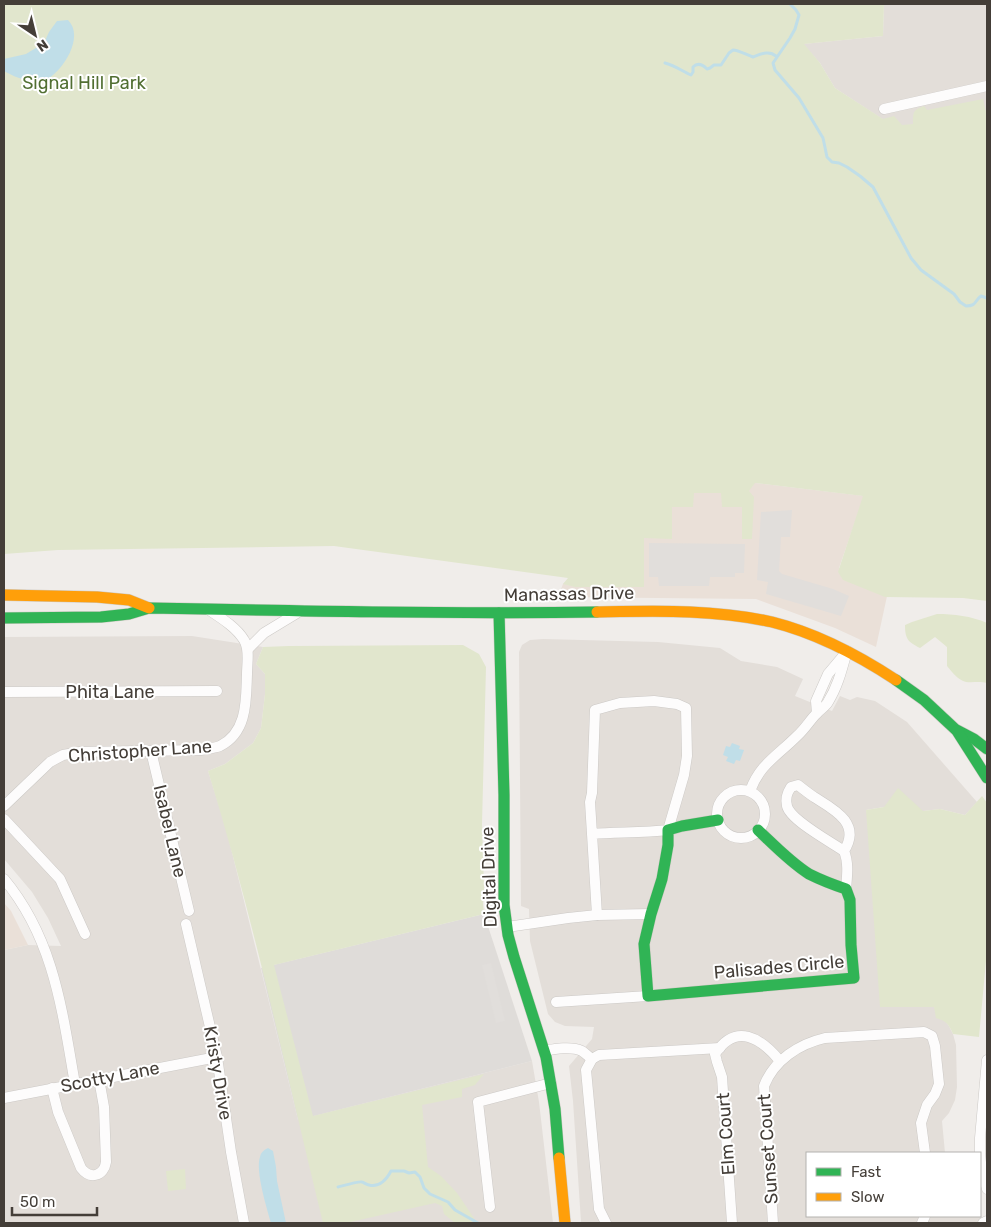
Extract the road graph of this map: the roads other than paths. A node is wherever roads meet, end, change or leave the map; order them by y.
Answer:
1 (987, 86) edge
2 (884, 109) dead end
3 (4, 595) edge
4 (149, 608) junction
5 (208, 609) junction
6 (299, 611) junction
7 (499, 613) junction
8 (4, 618) edge
9 (248, 649) junction
10 (847, 651) junction
11 (217, 691) dead end
12 (4, 692) edge
13 (957, 731) junction
14 (987, 749) edge
15 (151, 751) junction
16 (987, 778) edge
17 (750, 791) junction
18 (4, 806) edge
19 (4, 819) edge
20 (718, 820) junction
21 (668, 830) junction
22 (758, 830) junction
23 (592, 834) junction
24 (844, 850) junction
25 (4, 879) edge
26 (846, 890) junction
27 (189, 911) dead end
28 (651, 914) junction
29 (597, 915) junction
30 (186, 924) dead end
31 (507, 927) junction
32 (85, 934) dead end
33 (648, 996) junction
34 (556, 1002) dead end
35 (720, 1048) junction
36 (544, 1051) junction
37 (217, 1057) junction
38 (592, 1059) junction
39 (987, 1060) edge
40 (780, 1061) junction
41 (99, 1079) junction
42 (551, 1083) junction
43 (75, 1084) junction
44 (52, 1088) junction
45 (4, 1098) edge
46 (925, 1152) edge
47 (980, 1152) edge
48 (981, 1159) edge
49 (987, 1189) edge
50 (490, 1207) dead end
51 (987, 1221) edge
52 (244, 1223) edge
53 (565, 1223) edge
54 (606, 1223) edge
55 (732, 1223) edge
56 (773, 1223) edge
57 (983, 1223) edge

1 - 2 street
3 - 4 street, Manassas Drive
4 - 5 street, Manassas Drive
4 - 8 street, Manassas Drive
5 - 6 street, Manassas Drive
5 - 9 street
6 - 7 street, Manassas Drive
6 - 9 street
7 - 10 street, Manassas Drive
7 - 31 street, Digital Drive
9 - 15 street, Christopher Lane
10 - 13 street, Manassas Drive
10 - 17 street
11 - 12 street, Phita Lane
13 - 14 street, Manassas Drive
13 - 16 street, Manassas Drive
15 - 18 street, Christopher Lane
15 - 27 street, Isabel Lane
17 - 20 street
17 - 22 street
19 - 32 street
20 - 21 street
20 - 22 street
21 - 23 street
21 - 23 street
21 - 28 street
22 - 26 street
23 - 29 street
24 - 24 street, Palisades Circle
24 - 26 street, Palisades Circle
25 - 43 street
26 - 33 street, Palisades Circle
28 - 29 street
28 - 33 street
29 - 31 street
30 - 37 street, Kristy Drive
31 - 36 street, Digital Drive
33 - 34 street, Palisades Circle
35 - 38 street
35 - 40 street
35 - 55 street, Elm Court
36 - 38 street
36 - 42 street, Digital Drive
37 - 41 street, Scotty Lane
37 - 52 street, Kristy Drive
38 - 54 street
39 - 47 street
40 - 46 street, Sunset Court
40 - 56 street, Sunset Court
41 - 43 street, Scotty Lane
41 - 44 street
42 - 50 street
42 - 53 street, Digital Drive
43 - 44 street, Scotty Lane
44 - 45 street, Scotty Lane
48 - 49 street
51 - 57 street

